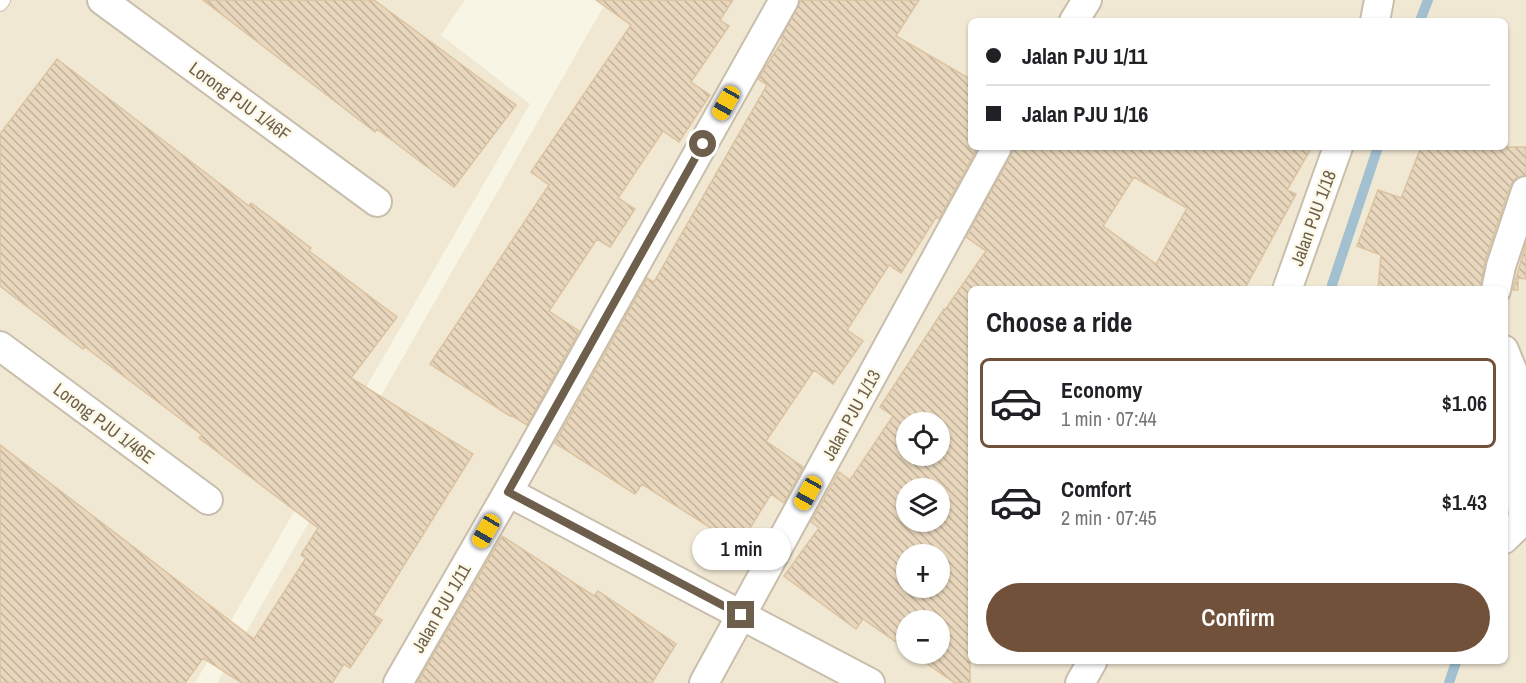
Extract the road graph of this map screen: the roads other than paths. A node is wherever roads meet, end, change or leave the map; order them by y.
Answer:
1 (102, 0) edge
2 (784, 0) edge
3 (1087, 0) edge
4 (1379, 0) edge
5 (1076, 18) edge
6 (1376, 18) edge
7 (995, 150) edge
8 (1337, 150) edge
9 (1526, 191) edge
10 (377, 202) dead end
11 (1288, 286) edge
12 (1497, 286) edge
13 (0, 346) edge
14 (1508, 360) edge
15 (508, 492) junction
16 (208, 500) dead end
17 (1518, 526) edge
18 (741, 615) junction
19 (1091, 664) edge
20 (398, 683) edge
21 (704, 683) edge
22 (870, 683) edge
23 (1080, 683) edge

1 - 10 street, Lorong PJU 1/46F
2 - 15 street, Jalan PJU 1/11
3 - 5 street
4 - 6 street
7 - 18 street, Jalan PJU 1/13
8 - 11 street, Jalan PJU 1/18
9 - 12 street
13 - 16 street, Lorong PJU 1/46E
14 - 17 street
15 - 18 street
15 - 20 street, Jalan PJU 1/11
18 - 21 street, Jalan PJU 1/13
18 - 22 street
19 - 23 street

